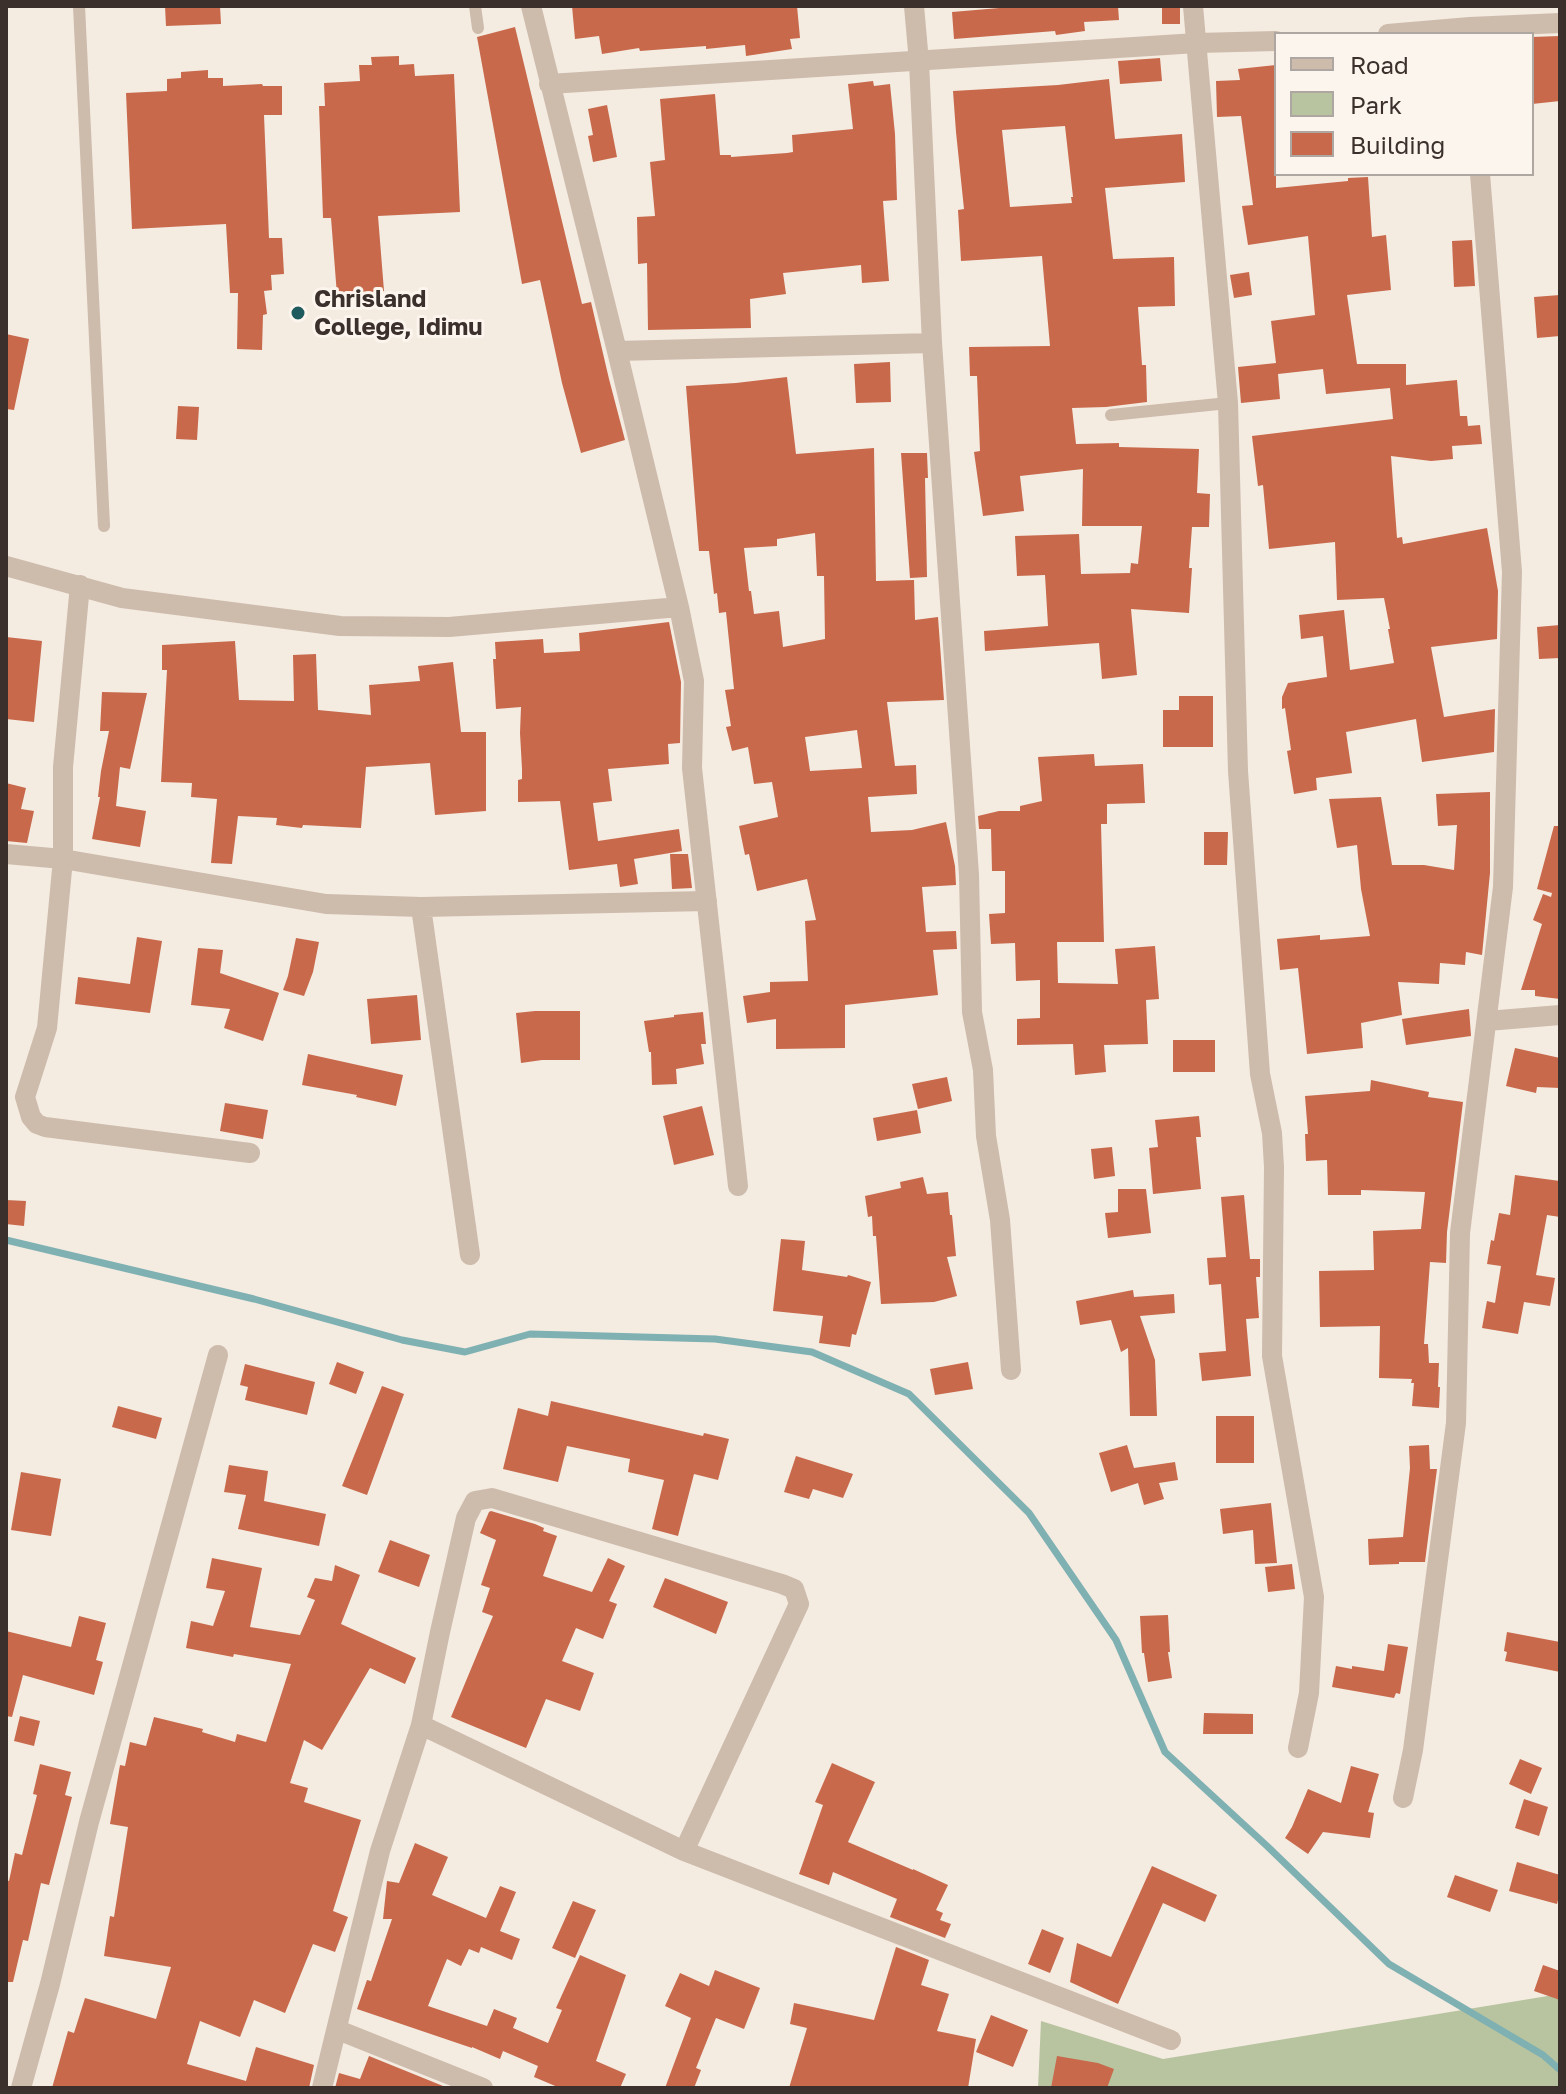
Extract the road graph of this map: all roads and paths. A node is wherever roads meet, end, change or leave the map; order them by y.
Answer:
1 (79, 6) edge
2 (475, 6) edge
3 (531, 6) edge
4 (914, 6) edge
5 (1193, 6) edge
6 (1468, 6) edge
7 (1560, 23) edge
8 (478, 28) dead end
9 (1470, 31) edge
10 (1443, 32) edge
11 (1274, 41) edge
12 (1197, 43) junction
13 (919, 62) junction
14 (549, 84) junction
15 (1480, 176) edge
16 (932, 343) junction
17 (617, 351) junction
18 (1228, 403) junction
19 (1111, 415) dead end
20 (104, 526) dead end
21 (6, 566) edge
22 (80, 585) junction
23 (679, 607) junction
24 (6, 854) edge
25 (63, 859) junction
26 (707, 901) junction
27 (421, 907) junction
28 (1560, 1015) edge
29 (1487, 1021) junction
30 (250, 1153) dead end
31 (738, 1186) dead end
32 (470, 1255) dead end
33 (218, 1355) dead end
34 (1011, 1370) dead end
35 (421, 1725) junction
36 (1298, 1748) dead end
37 (1403, 1798) dead end
38 (684, 1851) junction
39 (338, 2030) junction
40 (1171, 2040) dead end
41 (21, 2088) edge
42 (322, 2088) edge
43 (483, 2088) edge

1 - 20 lane
2 - 8 lane
3 - 14 street
4 - 13 street
5 - 12 street
6 - 9 street
7 - 9 street
9 - 10 street
11 - 12 street
12 - 13 street
12 - 18 street
13 - 14 street
13 - 16 street
14 - 17 street
15 - 29 street
16 - 17 street
16 - 34 street
17 - 23 street
18 - 19 lane
18 - 36 street
21 - 22 street
22 - 23 street
22 - 25 street
23 - 26 street
24 - 25 street
25 - 27 street
25 - 30 street
26 - 27 street
26 - 31 street
27 - 32 street
28 - 29 street
29 - 37 street
33 - 41 street
35 - 38 street
35 - 38 street
35 - 39 street
38 - 40 street
39 - 42 street
39 - 43 street

